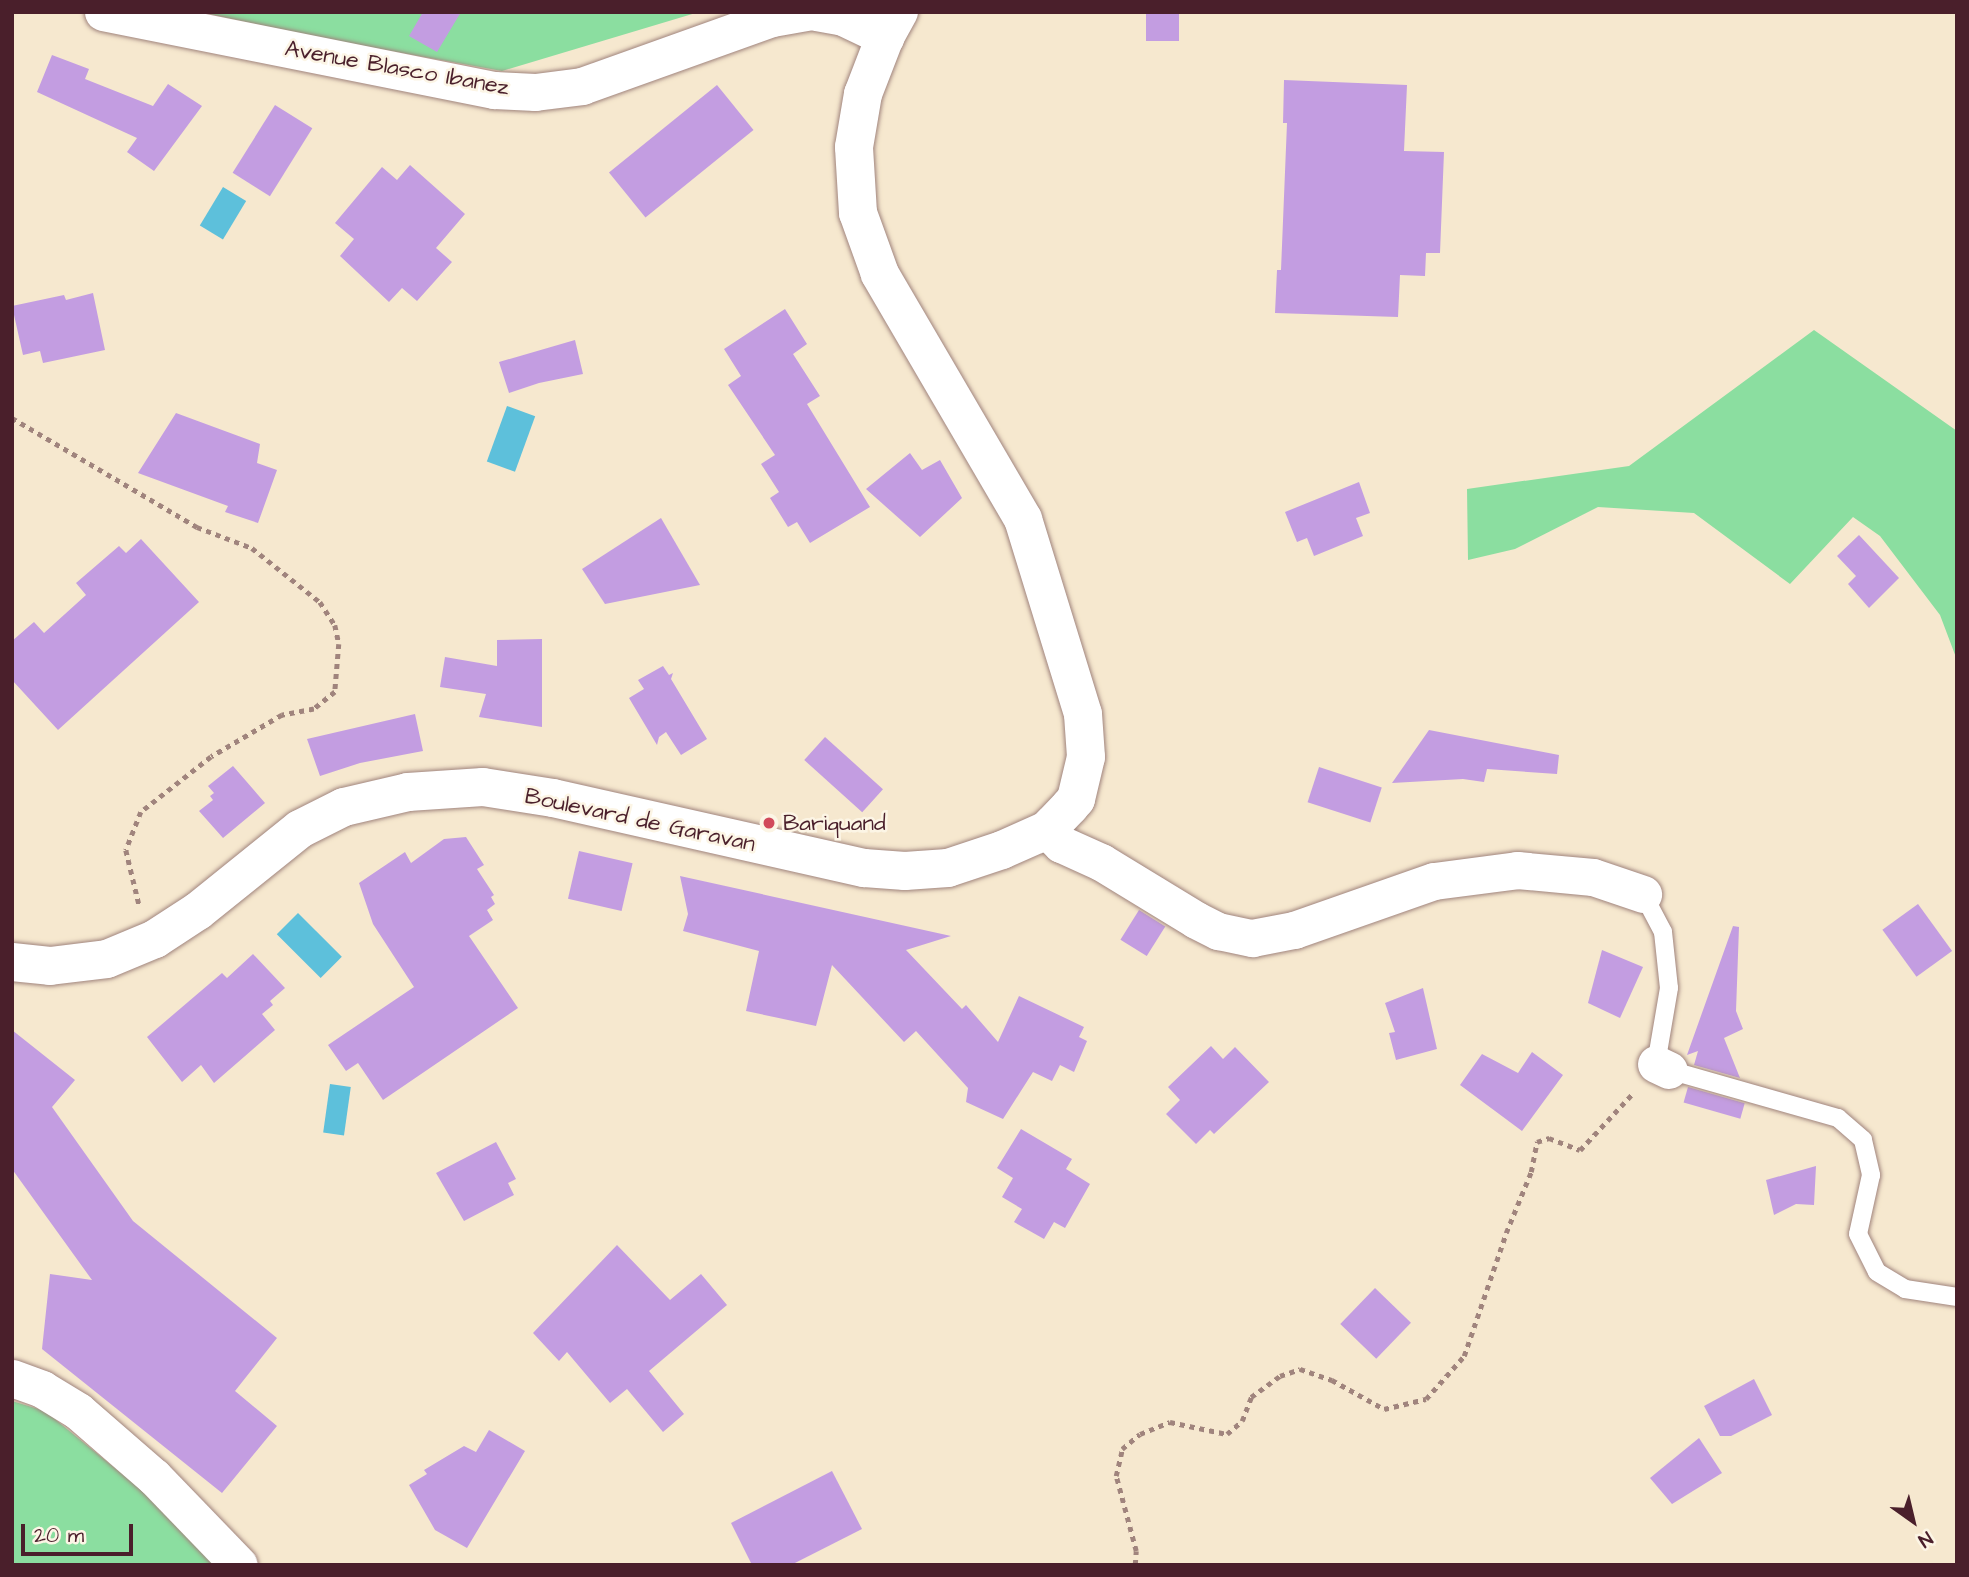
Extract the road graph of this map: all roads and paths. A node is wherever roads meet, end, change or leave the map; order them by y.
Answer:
1 (103, 12) edge
2 (807, 12) edge
3 (816, 12) edge
4 (892, 24) edge
5 (12, 418) edge
6 (1047, 830) junction
7 (1643, 894) joint
8 (155, 939) junction
9 (12, 962) edge
10 (1631, 1096) dead end
11 (1957, 1297) edge
12 (12, 1378) edge
13 (239, 1565) edge
14 (1135, 1565) edge

1 - 2 street, Avenue Blasco Ibanez
3 - 4 street
4 - 6 street, Boulevard de Garavan
5 - 8 path
6 - 7 street
6 - 8 street, Boulevard de Garavan
7 - 11 lane
8 - 9 street, Boulevard de Garavan
10 - 14 path
12 - 13 street

